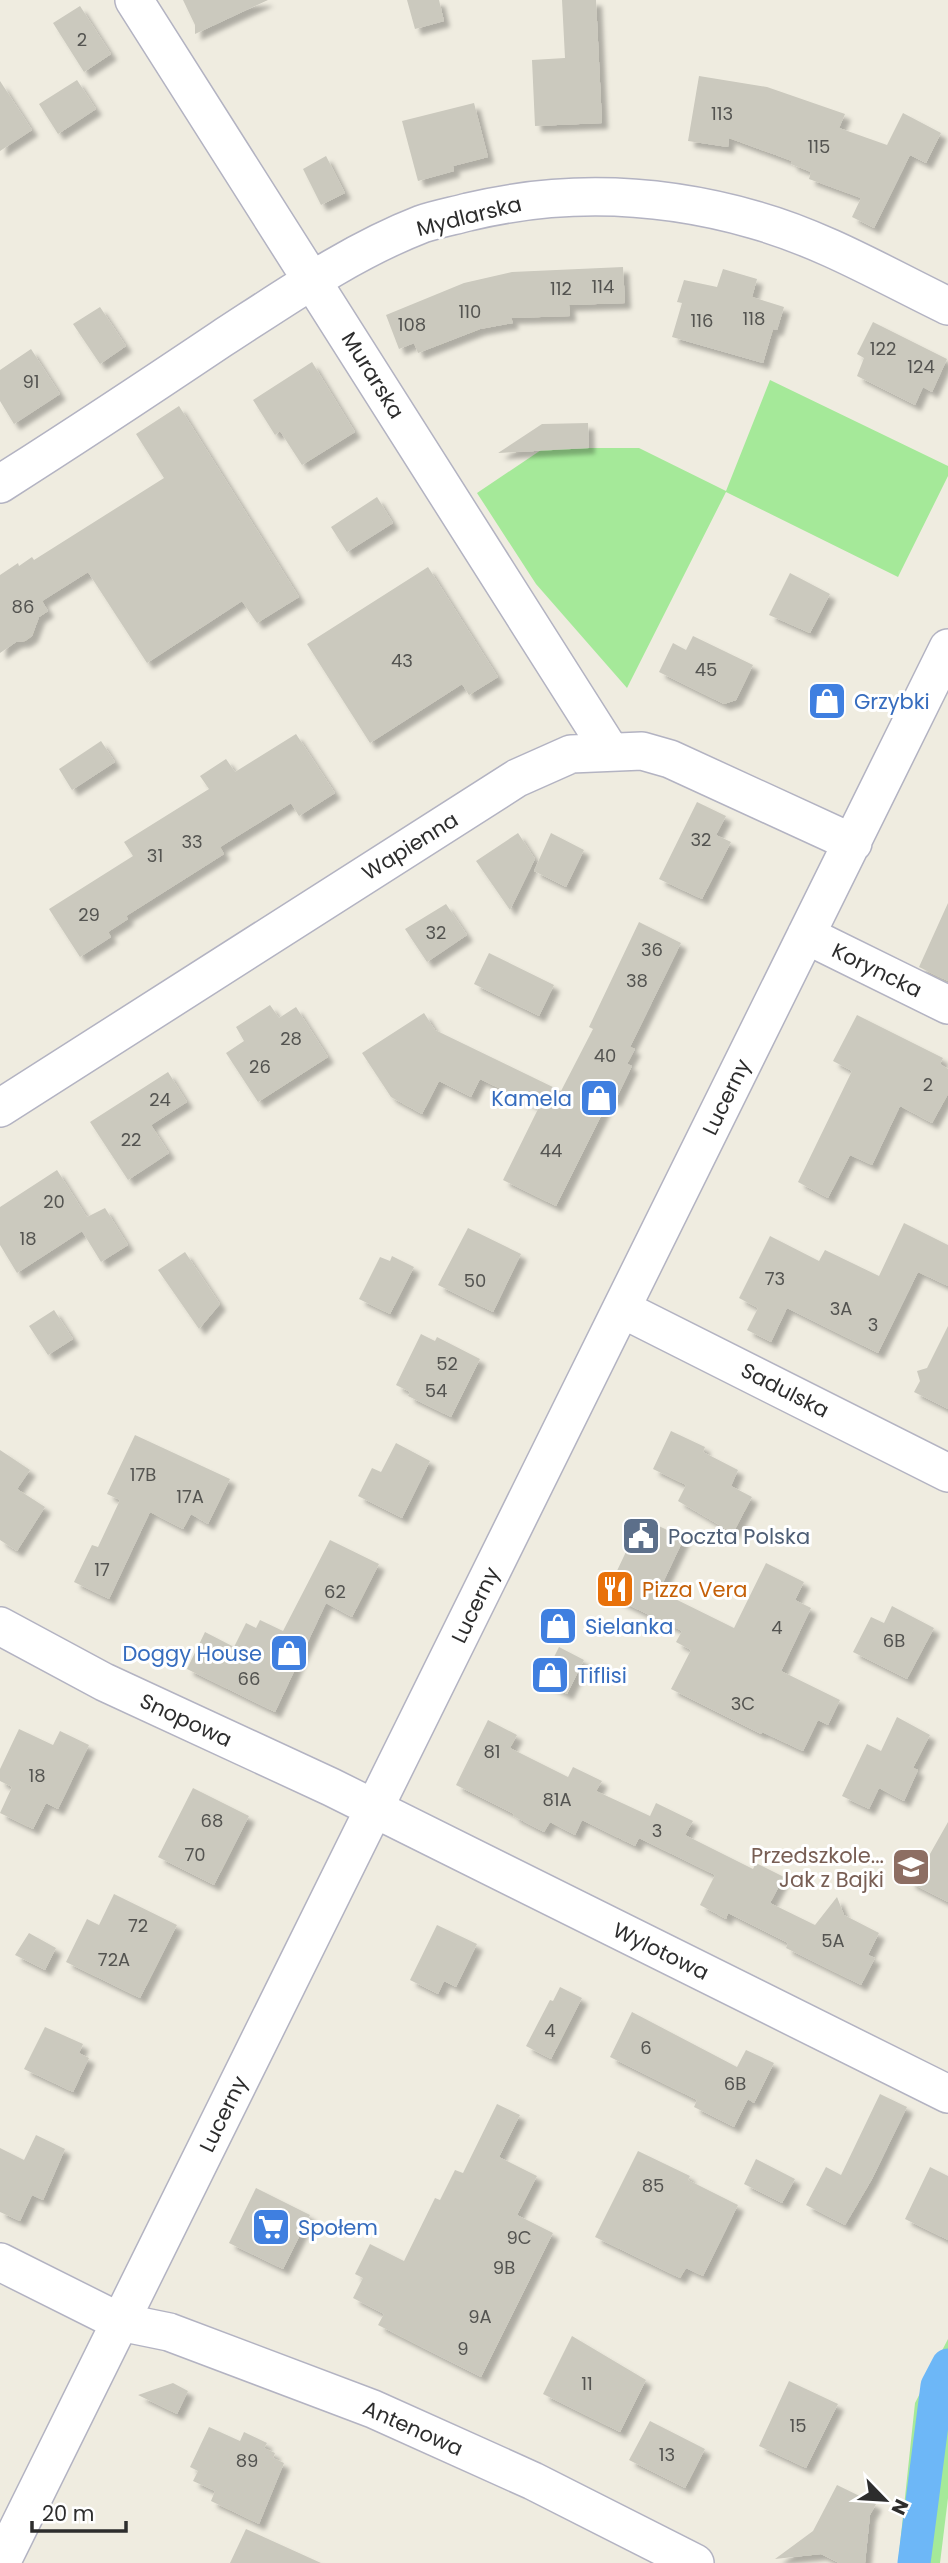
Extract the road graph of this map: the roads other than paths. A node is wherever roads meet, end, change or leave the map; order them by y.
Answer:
1 (134, 0) edge
2 (312, 279) junction
3 (948, 306) edge
4 (0, 484) edge
5 (948, 648) edge
6 (610, 751) junction
7 (853, 843) junction
8 (806, 935) junction
9 (948, 1005) edge
10 (0, 1108) edge
11 (622, 1309) junction
12 (948, 1473) edge
13 (0, 1626) edge
14 (374, 1810) junction
15 (948, 2094) edge
16 (0, 2262) edge
17 (120, 2322) junction
18 (1, 2563) edge
19 (695, 2563) edge

1 - 2 street, Murarska
2 - 3 street, Mydlarska
2 - 4 street, Mydlarska
2 - 6 street, Murarska
5 - 7 street, Lucerny
6 - 7 street, Wapienna
6 - 10 street, Wapienna
7 - 8 street, Lucerny
8 - 9 street, Koryncka
8 - 11 street, Lucerny
11 - 12 street, Sadulska
11 - 14 street, Lucerny
13 - 14 street, Snopowa
14 - 15 street, Wylotowa
14 - 17 street, Lucerny
16 - 17 street, Antenowa
17 - 18 street, Lucerny
17 - 19 street, Antenowa

